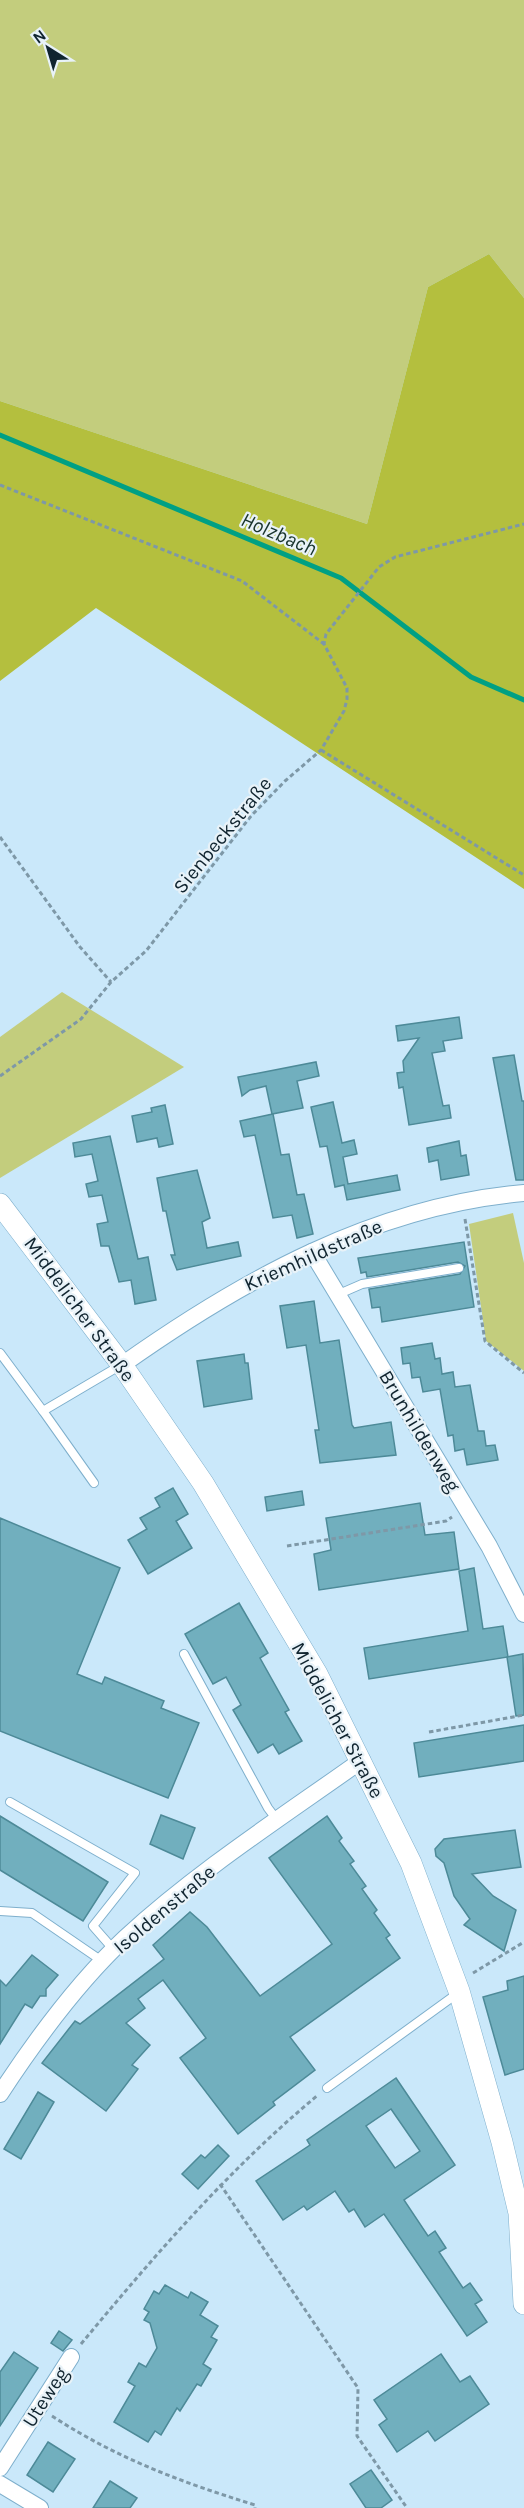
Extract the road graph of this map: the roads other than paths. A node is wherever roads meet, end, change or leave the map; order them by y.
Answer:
1 (524, 1194) edge
2 (0, 1204) edge
3 (312, 1251) junction
4 (459, 1268) dead end
5 (339, 1294) junction
6 (0, 1353) edge
7 (122, 1365) junction
8 (43, 1411) junction
9 (94, 1483) dead end
10 (524, 1614) edge
11 (184, 1654) dead end
12 (362, 1760) junction
13 (10, 1802) dead end
14 (277, 1821) junction
15 (0, 1911) edge
16 (108, 1956) junction
17 (459, 1991) junction
18 (327, 2088) road end
19 (0, 2094) edge
20 (521, 2212) edge
21 (524, 2304) edge
22 (71, 2357) road end
23 (0, 2468) edge
24 (0, 2484) edge
25 (40, 2508) edge

1 - 3 street, Kriemhildstraße
2 - 7 street, Middelicher Straße
3 - 5 street, Brunhildenweg
3 - 7 street, Kriemhildstraße
4 - 5 lane
5 - 10 street, Brunhildenweg
6 - 8 lane
7 - 8 lane
7 - 12 street, Middelicher Straße
8 - 9 lane
11 - 14 lane
12 - 14 street, Isoldenstraße
12 - 17 street, Middelicher Straße
13 - 16 lane
14 - 16 street, Isoldenstraße
15 - 16 lane
16 - 19 street, Isoldenstraße
17 - 18 lane
17 - 20 street, Middelicher Straße
20 - 21 street, Middelicher Straße
22 - 23 street, Uteweg
24 - 25 street

